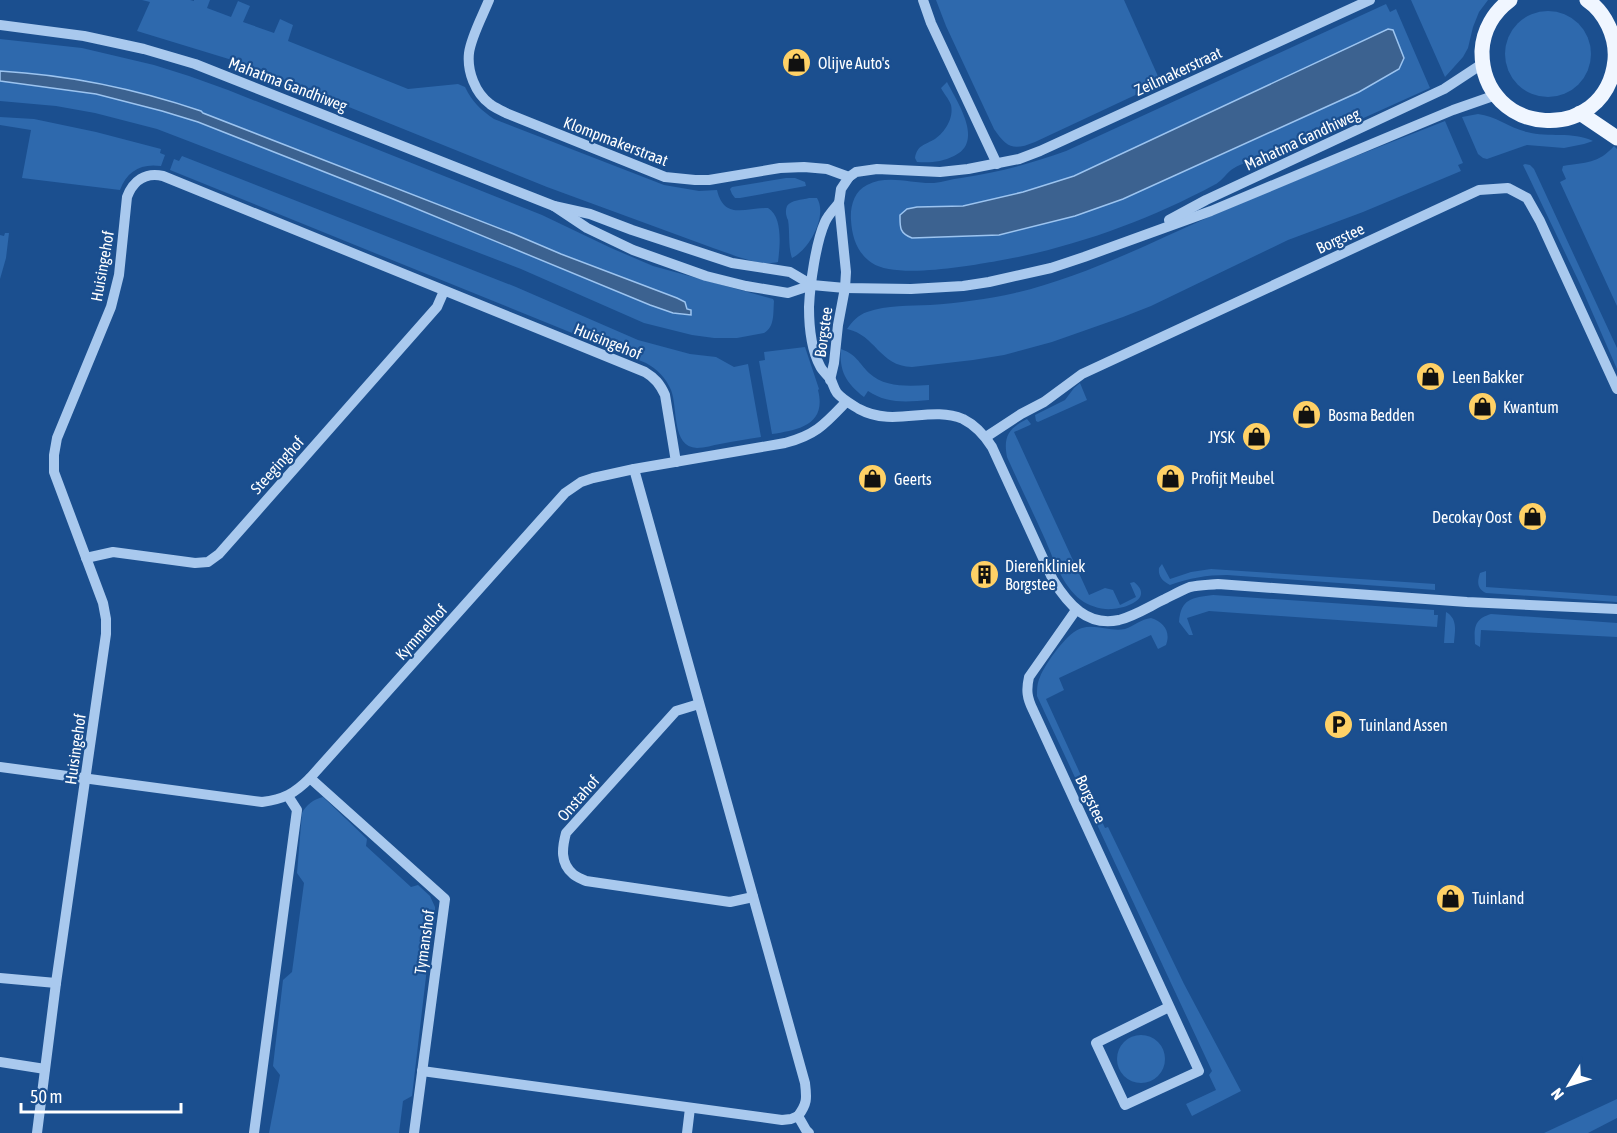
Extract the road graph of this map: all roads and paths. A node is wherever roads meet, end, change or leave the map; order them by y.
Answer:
1 (489, 0) edge
2 (923, 0) edge
3 (1370, 0) edge
4 (1510, 0) edge
5 (1587, 0) edge
6 (0, 25) edge
7 (1482, 64) junction
8 (1614, 82) edge
9 (1496, 95) junction
10 (1580, 113) junction
11 (1617, 138) edge
12 (997, 164) junction
13 (849, 177) junction
14 (839, 203) junction
15 (554, 206) junction
16 (1134, 238) junction
17 (812, 285) junction
18 (845, 288) junction
19 (444, 291) junction
20 (830, 380) junction
21 (1617, 389) edge
22 (846, 402) junction
23 (986, 437) junction
24 (676, 462) junction
25 (634, 470) junction
26 (86, 558) junction
27 (1617, 609) edge
28 (1076, 610) junction
29 (699, 704) junction
30 (0, 767) edge
31 (310, 778) junction
32 (86, 779) junction
33 (288, 796) junction
34 (753, 897) junction
35 (0, 978) edge
36 (56, 983) junction
37 (1169, 1007) junction
38 (0, 1062) edge
39 (45, 1069) junction
40 (422, 1071) junction
41 (690, 1108) junction
42 (798, 1116) junction
43 (37, 1133) edge
44 (254, 1133) edge
45 (414, 1133) edge
46 (687, 1133) edge
47 (809, 1133) edge

1 - 13 street, Klompmakerstraat
2 - 12 street
3 - 12 street, Zeilmakerstraat
4 - 7 main road
5 - 8 main road
6 - 15 street, Mahatma Gandhiweg
7 - 9 main road
7 - 16 street, Mahatma Gandhiweg
8 - 10 main road
9 - 10 main road
9 - 16 street, Mahatma Gandhiweg
10 - 11 main road
12 - 13 street, Zeilmakerstraat
13 - 14 street
14 - 17 street
14 - 18 street
15 - 17 street, Mahatma Gandhiweg
15 - 17 street, Mahatma Gandhiweg
16 - 18 street, Mahatma Gandhiweg
17 - 18 street, Mahatma Gandhiweg
17 - 20 street, Borgstee
18 - 20 street, Borgstee
19 - 24 street, Huisingehof
19 - 26 street, Steeginghof
19 - 26 street, Huisingehof
20 - 22 street, Borgstee
21 - 23 street, Borgstee
22 - 23 street, Borgstee
22 - 24 street, Kymmelhof
23 - 28 street, Borgstee
24 - 25 street, Kymmelhof
25 - 29 street
25 - 31 street, Kymmelhof
26 - 32 street, Huisingehof
27 - 28 street
28 - 37 street, Borgstee
29 - 34 street
29 - 34 street, Onstahof
30 - 32 street, Kymmelhof
31 - 33 street, Kymmelhof
31 - 40 street, Tymanshof
32 - 33 street, Kymmelhof
32 - 36 street, Huisingehof
33 - 44 street
34 - 42 street
35 - 36 street
36 - 39 street, Huisingehof
37 - 37 street, Borgstee
38 - 39 street
39 - 43 street, Huisingehof
40 - 41 street
40 - 45 street, Tymanshof
41 - 42 street
41 - 46 street
42 - 47 street

